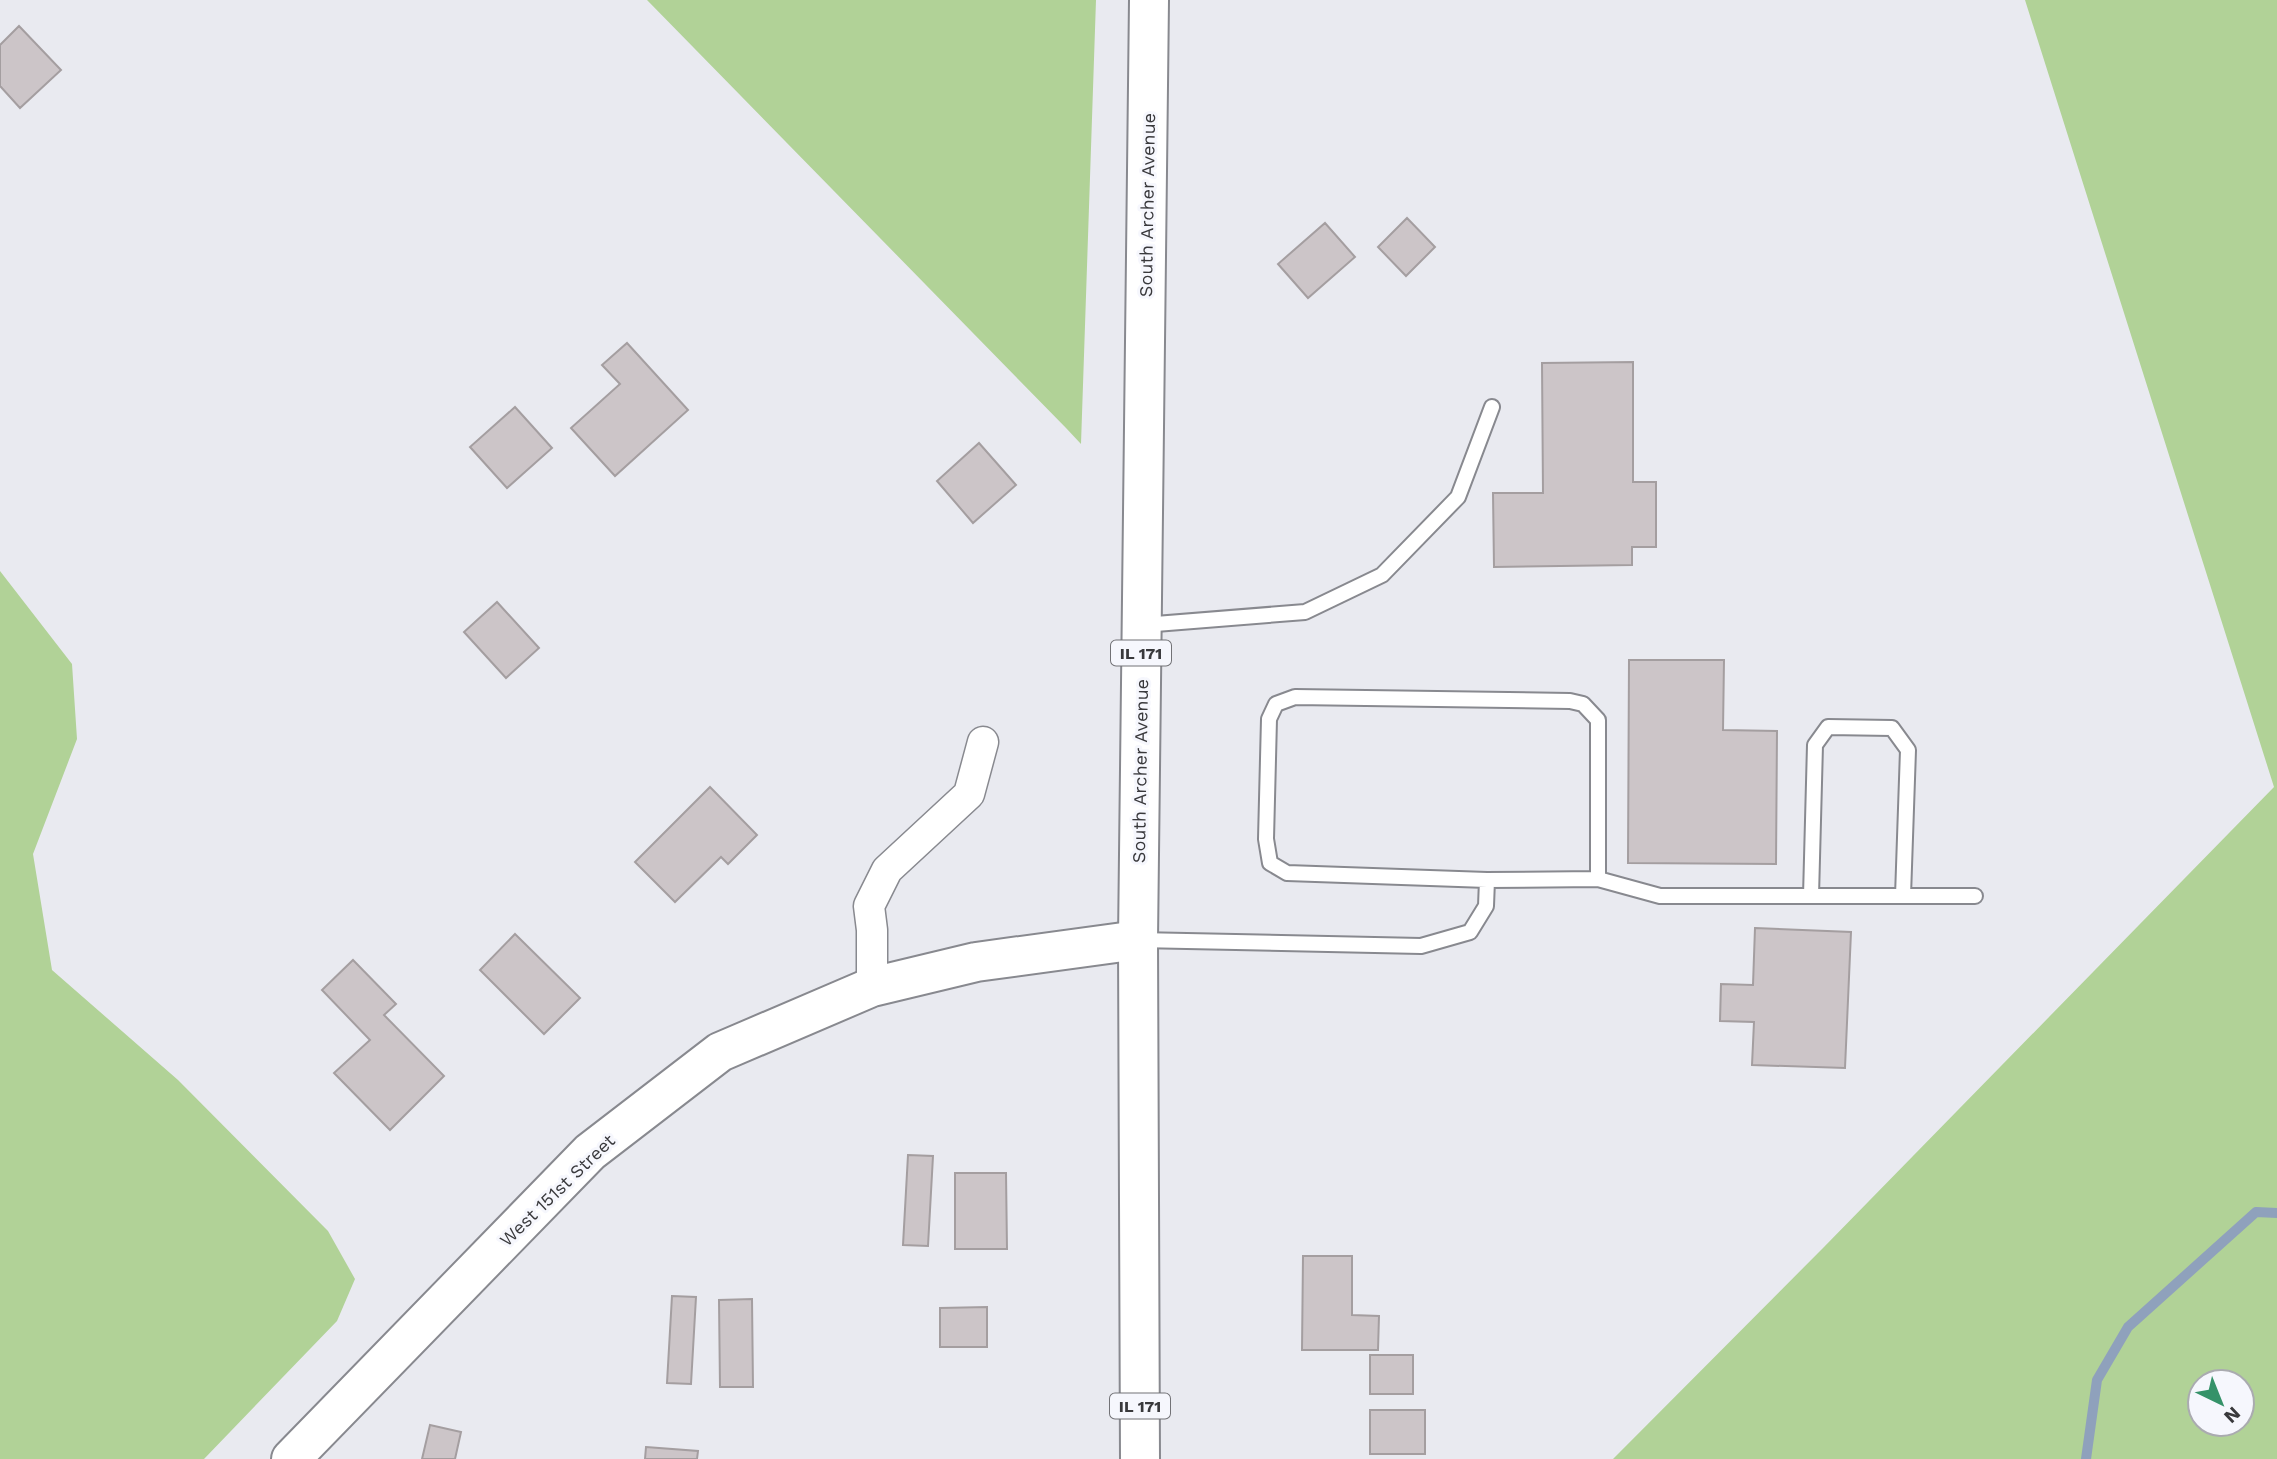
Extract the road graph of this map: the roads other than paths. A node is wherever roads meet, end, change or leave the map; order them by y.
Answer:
1 (1149, 0) edge
2 (1492, 407) dead end
3 (1142, 625) junction
4 (983, 742) dead end
5 (1598, 878) junction
6 (1488, 880) junction
7 (1811, 896) junction
8 (1903, 896) junction
9 (1975, 896) dead end
10 (1138, 940) junction
11 (872, 987) junction
12 (291, 1459) edge
13 (1140, 1459) edge

1 - 3 main road, South Archer Avenue / IL 171
2 - 3 lane
3 - 10 main road, South Archer Avenue / IL 171
4 - 11 street
5 - 6 lane
5 - 6 lane
5 - 7 lane
6 - 10 lane
7 - 8 lane
7 - 8 lane
8 - 9 lane
10 - 11 main road, West 151st Street
10 - 13 main road, South Archer Avenue / IL 171
11 - 12 main road, West 151st Street

